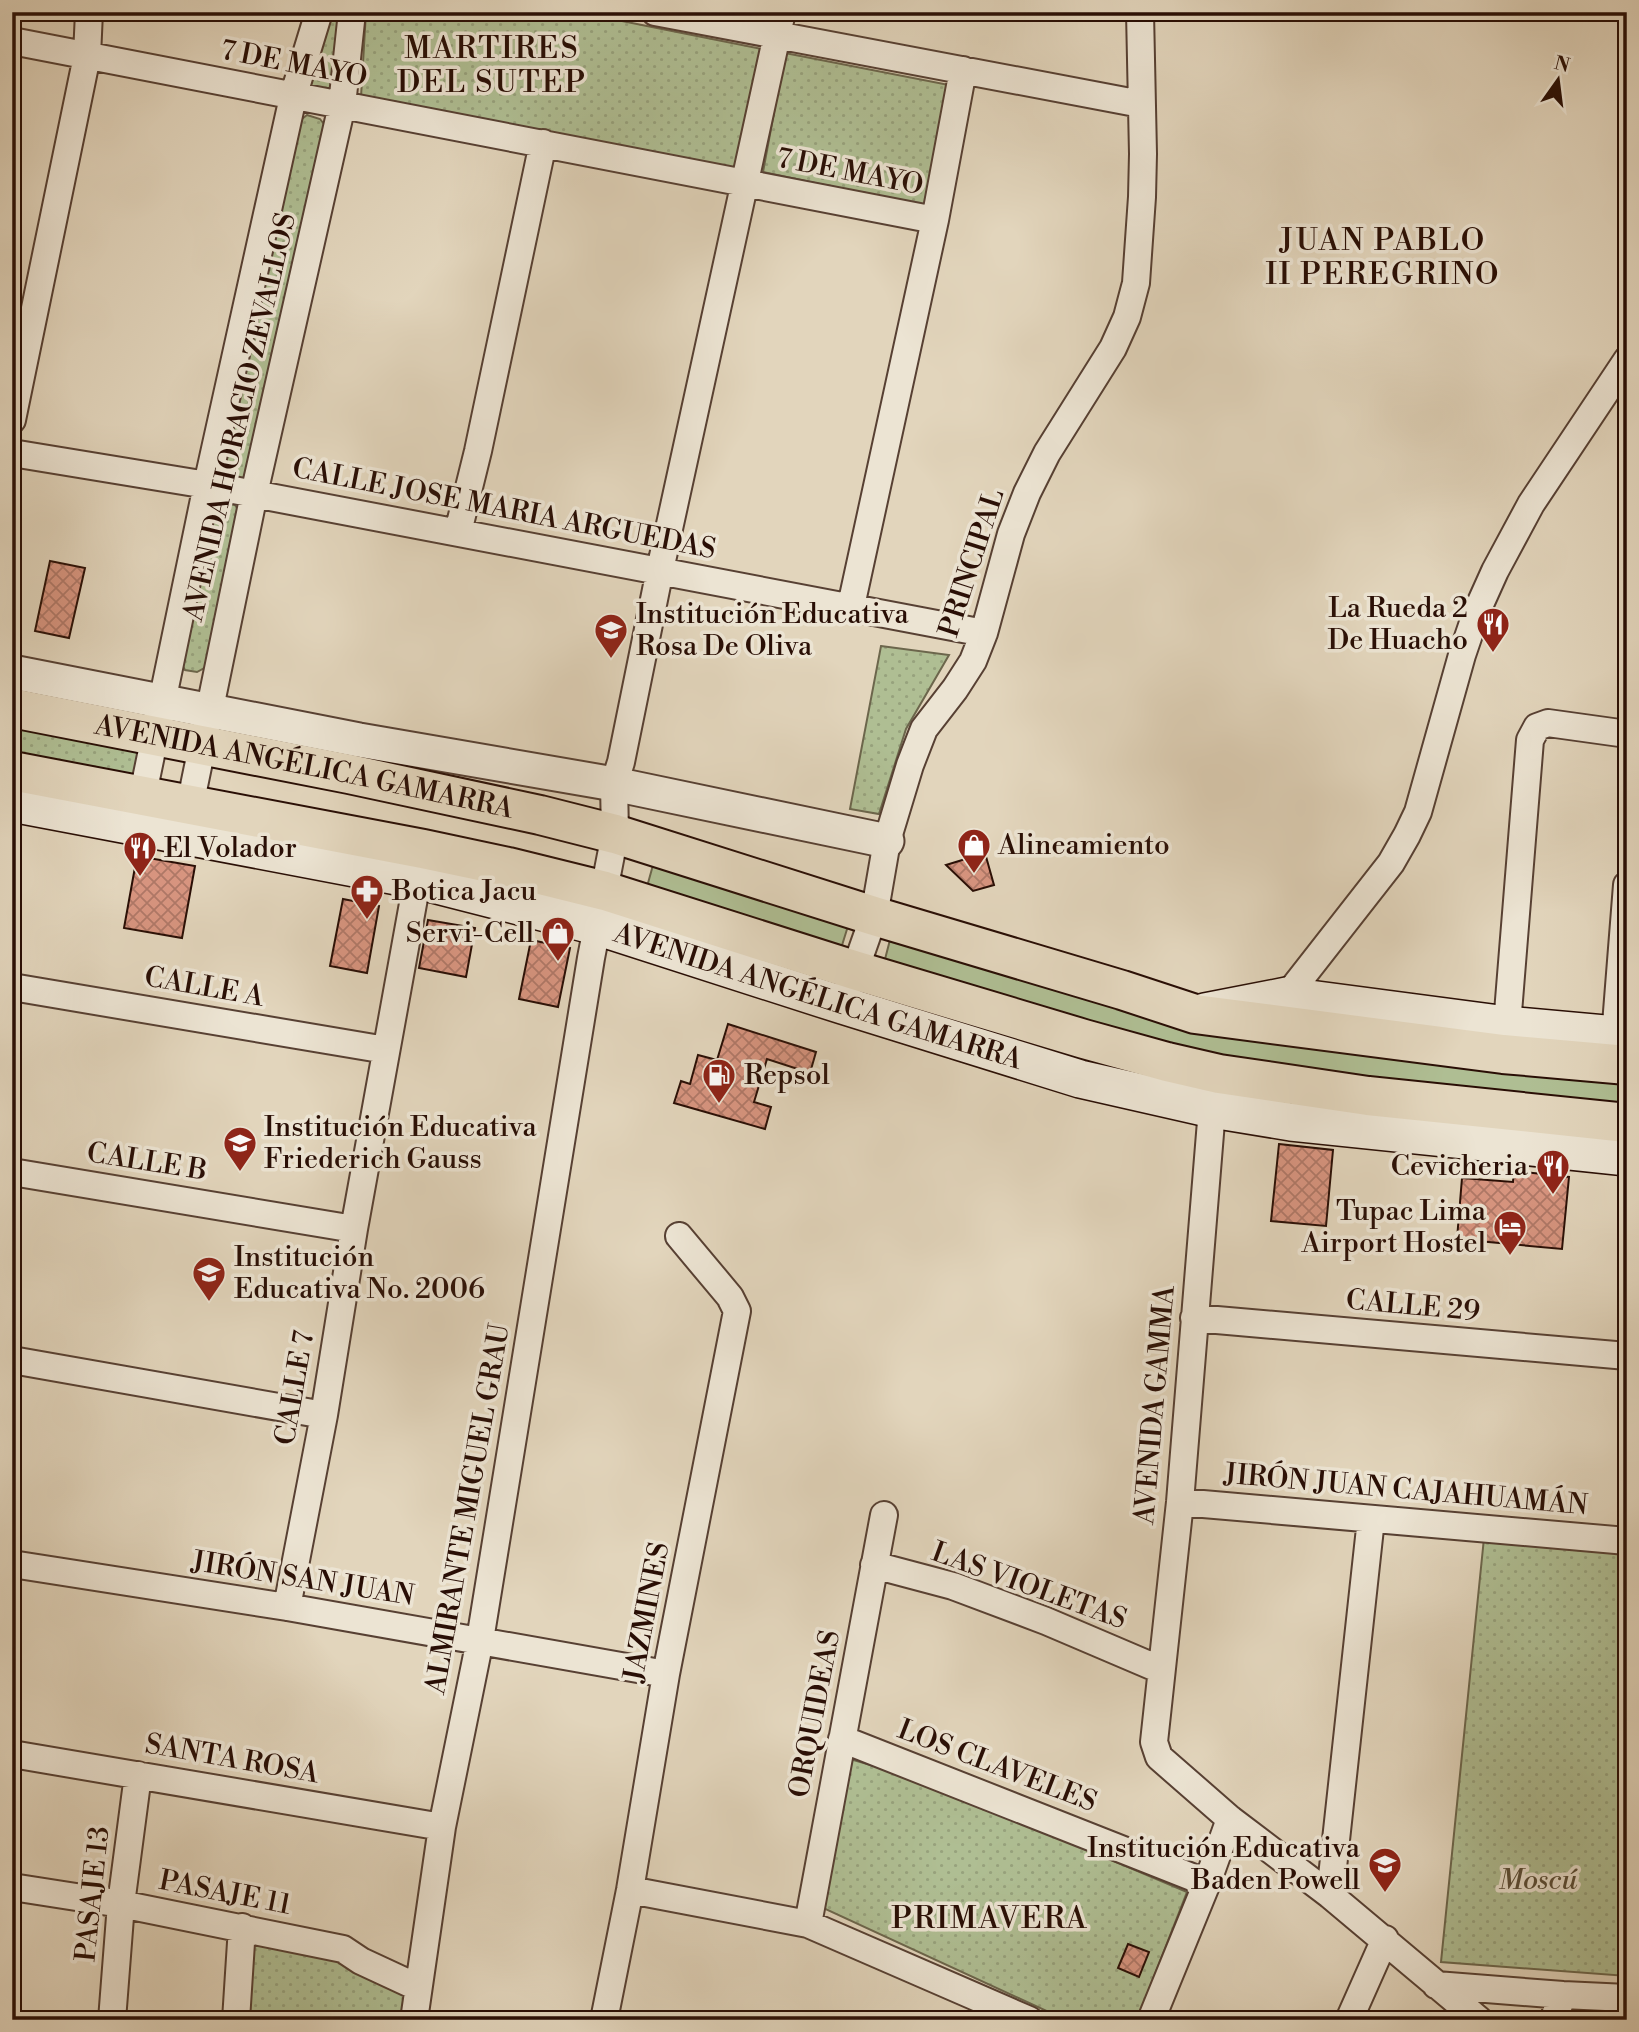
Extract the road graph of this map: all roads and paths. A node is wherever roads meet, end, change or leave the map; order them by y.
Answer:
1 (89, 12) edge
2 (319, 12) edge
3 (352, 12) edge
4 (655, 12) edge
5 (1140, 12) edge
6 (780, 24) edge
7 (12, 41) edge
8 (87, 56) junction
9 (964, 70) junction
10 (293, 97) junction
11 (1141, 104) junction
12 (342, 105) junction
13 (543, 143) junction
14 (744, 184) junction
15 (935, 220) junction
16 (1627, 360) edge
17 (12, 421) edge
18 (12, 453) edge
19 (207, 485) junction
20 (254, 494) junction
21 (458, 532) junction
22 (660, 570) junction
23 (851, 606) junction
24 (984, 633) junction
25 (12, 672) edge
26 (12, 708) edge
27 (158, 718) junction
28 (205, 728) junction
29 (1627, 734) edge
30 (12, 771) edge
31 (614, 784) junction
32 (12, 803) edge
33 (139, 812) junction
34 (186, 820) junction
35 (615, 834) junction
36 (887, 841) junction
37 (420, 865) junction
38 (1627, 885) edge
39 (601, 909) junction
40 (874, 916) junction
41 (12, 987) edge
42 (848, 988) junction
43 (1287, 996) junction
44 (1195, 1014) junction
45 (1507, 1025) junction
46 (386, 1050) junction
47 (1620, 1050) edge
48 (1215, 1091) junction
49 (1627, 1123) edge
50 (1627, 1157) edge
51 (12, 1172) edge
52 (354, 1228) junction
53 (679, 1236) dead end
54 (1194, 1318) junction
55 (1627, 1356) edge
56 (12, 1360) edge
57 (324, 1415) junction
58 (1180, 1502) junction
59 (884, 1515) dead end
60 (1371, 1519) junction
61 (1627, 1541) edge
62 (12, 1564) edge
63 (874, 1565) junction
64 (287, 1607) junction
65 (480, 1640) junction
66 (1161, 1670) junction
67 (666, 1674) junction
68 (842, 1739) junction
69 (12, 1754) edge
70 (138, 1775) junction
71 (1230, 1819) junction
72 (442, 1827) junction
73 (1207, 1883) junction
74 (12, 1887) edge
75 (630, 1890) junction
76 (1330, 1895) junction
77 (121, 1904) junction
78 (808, 1924) junction
79 (242, 1927) junction
80 (1385, 1940) junction
81 (1436, 1985) junction
82 (417, 1987) junction
83 (1563, 1995) junction
84 (1627, 1998) edge
85 (112, 2020) edge
86 (236, 2020) edge
87 (414, 2020) edge
88 (604, 2020) edge
89 (1029, 2020) edge
90 (1150, 2020) edge
91 (1349, 2020) edge
92 (1479, 2020) edge
93 (1553, 2020) edge

1 - 8 street
2 - 10 street, AVENIDA HORACIO ZEVALLOS
3 - 12 street, AVENIDA HORACIO ZEVALLOS
4 - 6 street
5 - 11 street, PRINCIPAL
6 - 9 street
6 - 14 street, ALMIRANTE MIGUEL GRAU
7 - 8 street, 7 DE MAYO
8 - 10 street, 7 DE MAYO
8 - 17 street
9 - 11 street
9 - 15 street
10 - 12 street, 7 DE MAYO
10 - 19 street, AVENIDA HORACIO ZEVALLOS
11 - 24 street, PRINCIPAL
12 - 13 street, 7 DE MAYO
12 - 20 street, AVENIDA HORACIO ZEVALLOS
13 - 14 street, 7 DE MAYO
13 - 21 street
14 - 15 street, 7 DE MAYO
14 - 22 street, ALMIRANTE MIGUEL GRAU
15 - 23 street
16 - 43 street
18 - 19 street, CALLE JOSE MARIA ARGUEDAS
19 - 20 street, CALLE JOSE MARIA ARGUEDAS
19 - 27 street, AVENIDA HORACIO ZEVALLOS
20 - 21 street, CALLE JOSE MARIA ARGUEDAS
20 - 28 street, AVENIDA HORACIO ZEVALLOS
21 - 22 street, CALLE JOSE MARIA ARGUEDAS
22 - 23 street, CALLE JOSE MARIA ARGUEDAS
22 - 31 street, ALMIRANTE MIGUEL GRAU
23 - 24 street, CALLE JOSE MARIA ARGUEDAS
24 - 36 street, PRINCIPAL
25 - 27 street, AVENIDA ANGÉLICA GAMARRA
26 - 27 main road, AVENIDA ANGÉLICA GAMARRA
27 - 28 main road, AVENIDA ANGÉLICA GAMARRA
27 - 33 street, AVENIDA HORACIO ZEVALLOS
28 - 31 street, AVENIDA ANGÉLICA GAMARRA
28 - 34 street, AVENIDA HORACIO ZEVALLOS
28 - 35 main road, AVENIDA ANGÉLICA GAMARRA
29 - 45 street
30 - 33 main road, AVENIDA ANGÉLICA GAMARRA
31 - 35 street, ALMIRANTE MIGUEL GRAU
31 - 36 street, AVENIDA ANGÉLICA GAMARRA
32 - 33 main road, AVENIDA ANGÉLICA GAMARRA
33 - 34 main road, AVENIDA ANGÉLICA GAMARRA
34 - 37 main road, AVENIDA ANGÉLICA GAMARRA
35 - 39 street, ALMIRANTE MIGUEL GRAU
35 - 40 main road, AVENIDA ANGÉLICA GAMARRA
36 - 40 street, PRINCIPAL
37 - 39 main road, AVENIDA ANGÉLICA GAMARRA
37 - 46 street, CALLE 7
38 - 47 street
39 - 42 main road, AVENIDA ANGÉLICA GAMARRA
39 - 65 street, ALMIRANTE MIGUEL GRAU
40 - 42 street, PRINCIPAL
40 - 44 main road, AVENIDA ANGÉLICA GAMARRA
41 - 46 street, CALLE A
42 - 48 main road, AVENIDA ANGÉLICA GAMARRA
43 - 44 main road, AVENIDA ANGÉLICA GAMARRA
43 - 45 main road, AVENIDA ANGÉLICA GAMARRA
44 - 47 main road, AVENIDA ANGÉLICA GAMARRA
45 - 47 main road, AVENIDA ANGÉLICA GAMARRA
46 - 52 street, CALLE 7
48 - 49 main road, AVENIDA ANGÉLICA GAMARRA
48 - 50 main road, AVENIDA ANGÉLICA GAMARRA
48 - 54 street, AVENIDA GAMMA
51 - 52 street, CALLE B
52 - 57 street, CALLE 7
53 - 67 street, JAZMINES
54 - 55 street, CALLE 29
54 - 58 street, AVENIDA GAMMA
56 - 57 street
57 - 64 street, CALLE 7
58 - 60 street, JIRÓN JUAN CAJAHUAMÁN
58 - 66 street, AVENIDA GAMMA
59 - 63 street, ORQUIDEAS
60 - 61 street, JIRÓN JUAN CAJAHUAMÁN
60 - 76 street
62 - 64 street, JIRÓN SAN JUAN
63 - 66 street, LAS VIOLETAS
63 - 68 street, ORQUIDEAS
64 - 65 street, JIRÓN SAN JUAN
65 - 67 street, JIRÓN SAN JUAN
65 - 72 street, ALMIRANTE MIGUEL GRAU
66 - 71 street, AVENIDA GAMMA
67 - 75 street, JAZMINES
68 - 73 street, LOS CLAVELES
68 - 78 street, ORQUIDEAS
69 - 70 street, SANTA ROSA
70 - 72 street, SANTA ROSA
70 - 77 street, PASAJE 13
71 - 73 street
71 - 76 street
72 - 82 street, ALMIRANTE MIGUEL GRAU
73 - 90 street
74 - 77 street, PASAJE 11
75 - 78 street
75 - 88 street, JAZMINES
76 - 80 street
77 - 79 street, PASAJE 11
77 - 85 street, PASAJE 13
78 - 89 street
79 - 82 street, PASAJE 11
79 - 86 street
80 - 81 street
80 - 91 street
81 - 83 street
81 - 92 street
82 - 87 street, ALMIRANTE MIGUEL GRAU
83 - 84 street
83 - 93 street

